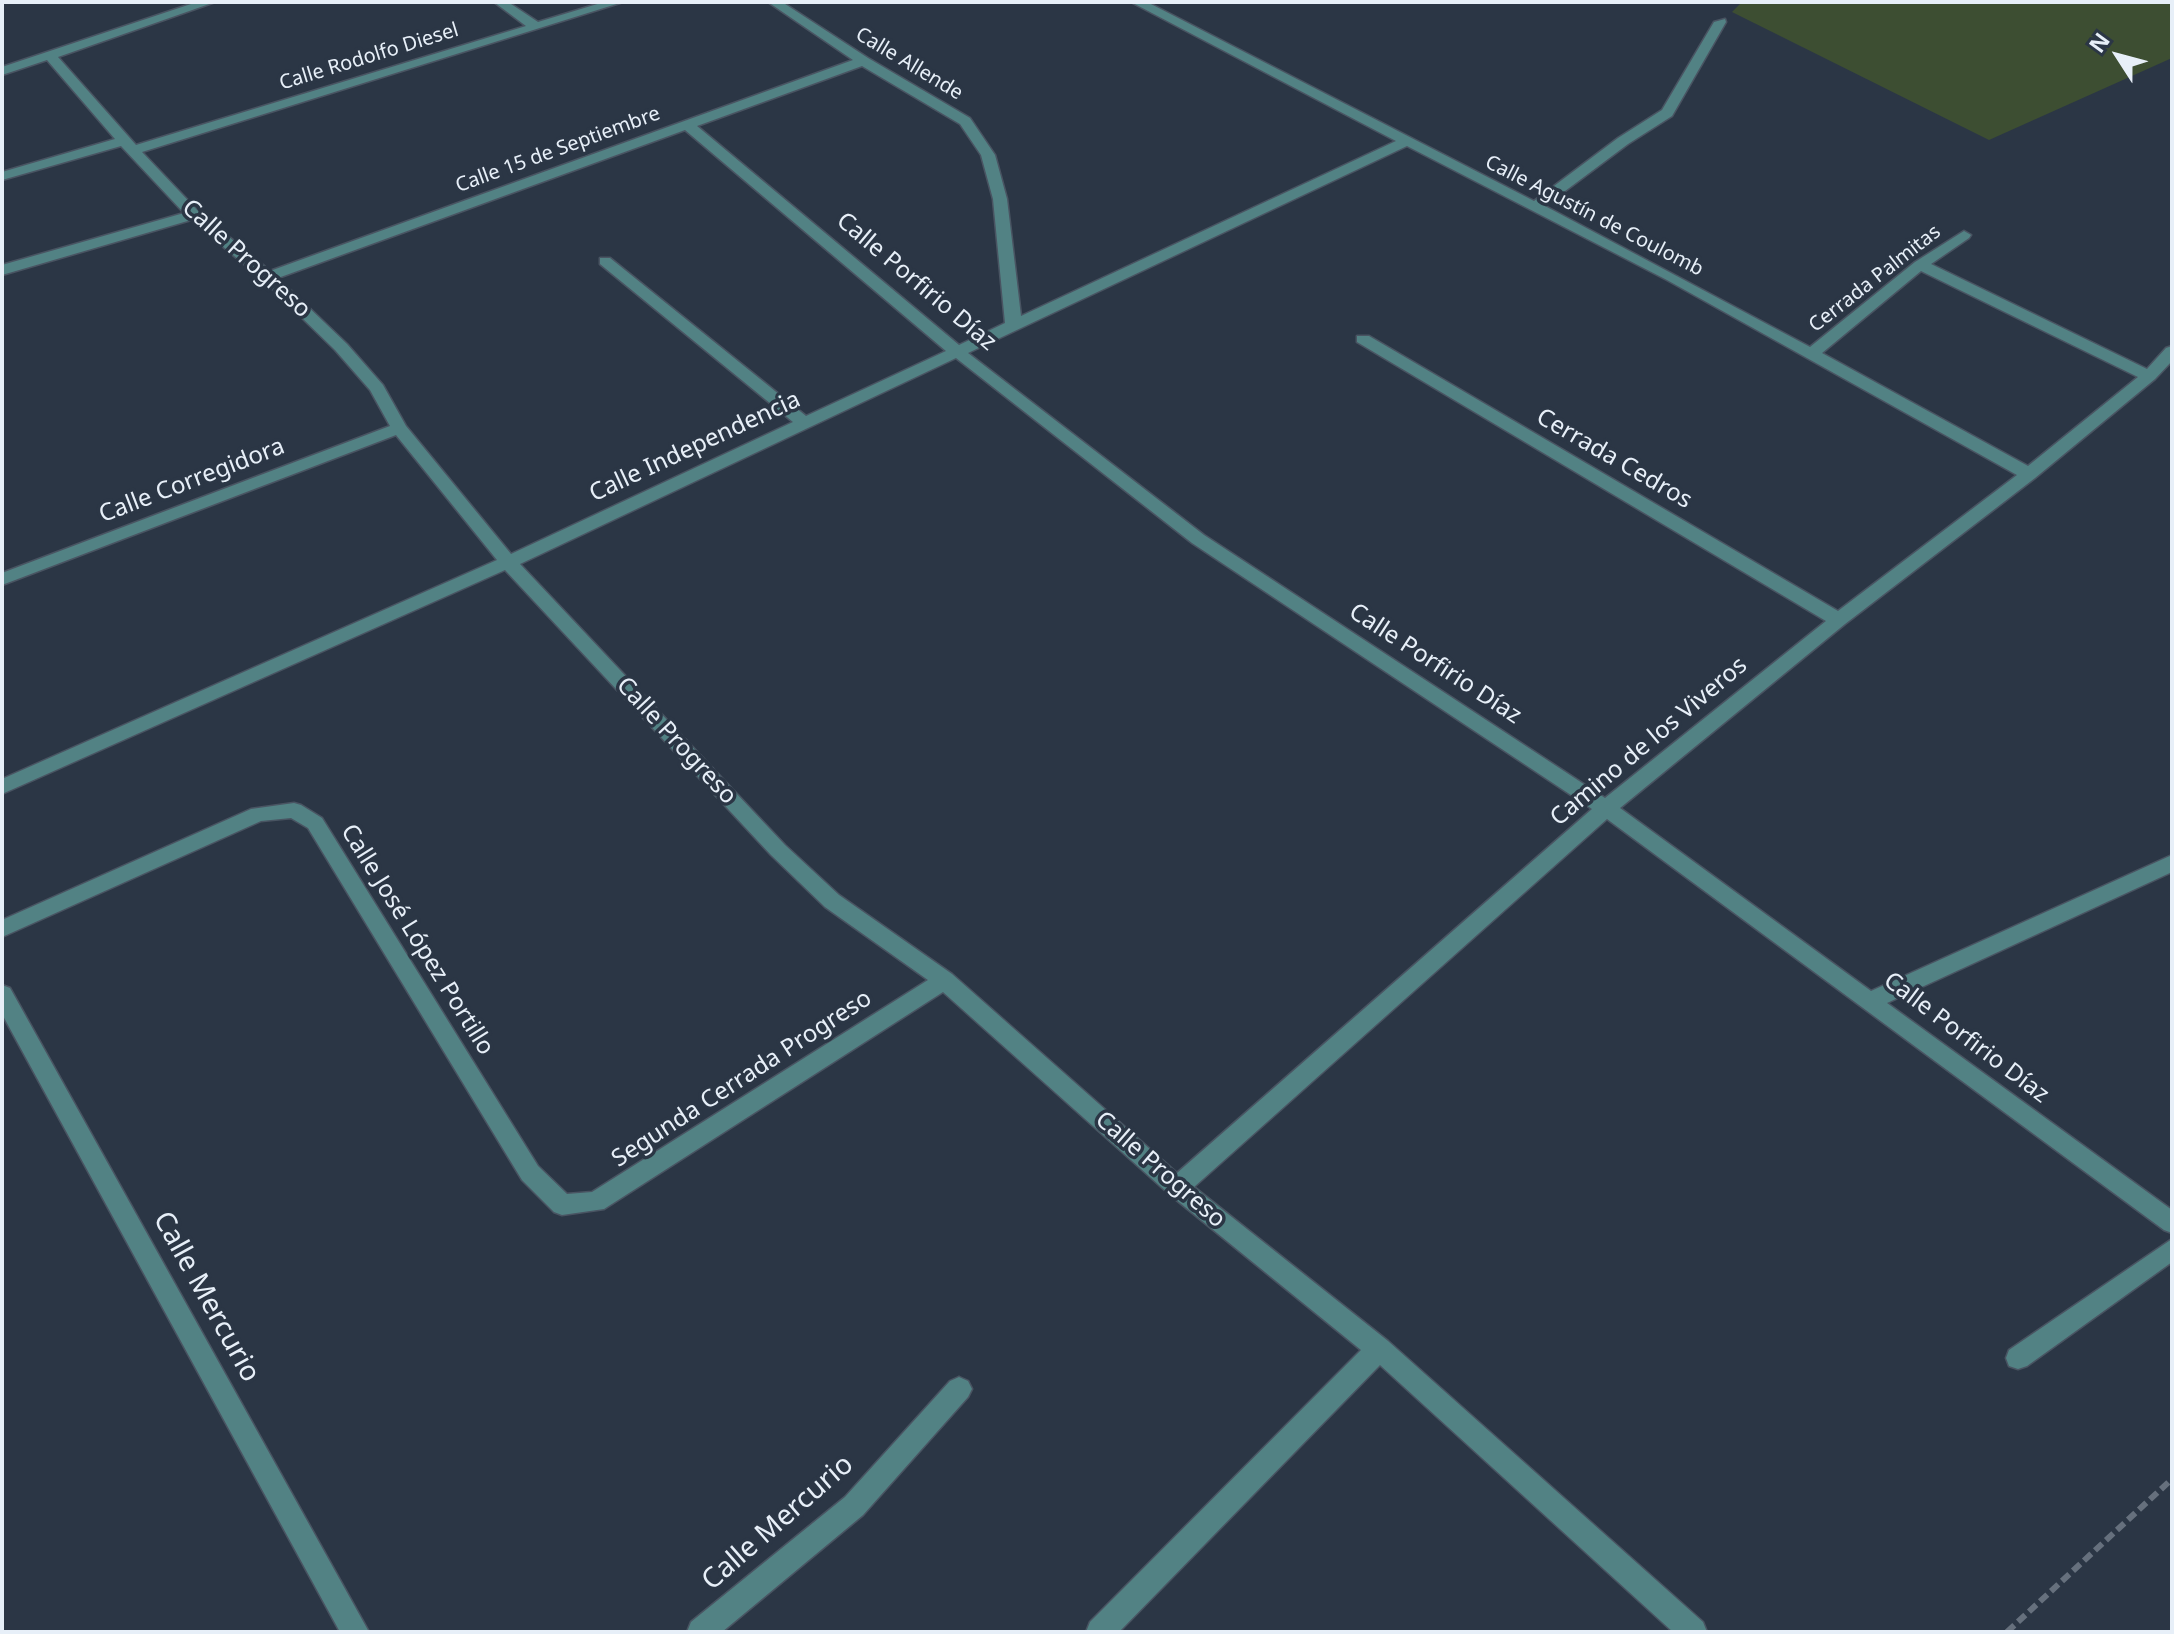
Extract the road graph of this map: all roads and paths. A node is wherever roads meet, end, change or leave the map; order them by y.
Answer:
1 (209, 2) edge
2 (500, 2) edge
3 (617, 2) edge
4 (774, 2) edge
5 (1137, 2) edge
6 (1720, 22) dead end
7 (537, 27) junction
8 (50, 55) junction
9 (863, 61) junction
10 (2, 71) edge
11 (687, 125) junction
12 (1405, 142) junction
13 (129, 146) junction
14 (2, 176) edge
15 (1535, 207) junction
16 (194, 215) junction
17 (1964, 235) dead end
18 (605, 261) dead end
19 (1920, 265) junction
20 (2, 270) edge
21 (268, 277) junction
22 (1013, 325) junction
23 (1363, 339) dead end
24 (955, 350) junction
25 (2172, 351) edge
26 (1810, 354) junction
27 (2160, 373) edge
28 (803, 422) junction
29 (399, 428) junction
30 (2029, 474) junction
31 (508, 562) junction
32 (2, 579) edge
33 (1839, 620) junction
34 (2, 787) edge
35 (1606, 808) junction
36 (2172, 863) edge
37 (2, 929) edge
38 (944, 980) junction
39 (2, 994) edge
40 (1872, 1000) junction
41 (1177, 1187) junction
42 (562, 1205) joint
43 (2172, 1223) edge
44 (2172, 1249) edge
45 (1379, 1349) junction
46 (2018, 1358) dead end
47 (959, 1389) dead end
48 (2172, 1479) edge
49 (355, 1632) edge
50 (701, 1632) edge
51 (1100, 1632) edge
52 (1693, 1632) edge
53 (2007, 1632) edge

1 - 8 street
2 - 7 street
3 - 7 street, Calle Rodolfo Diesel
4 - 9 street, Calle Allende
5 - 12 street, Calle Agustín de Coulomb
6 - 15 street
7 - 13 street, Calle Rodolfo Diesel
8 - 10 street
8 - 13 street, Calle Progreso
9 - 11 street, Calle 15 de Septiembre
9 - 22 street, Calle Allende
11 - 21 street, Calle 15 de Septiembre
11 - 24 street, Calle Porfirio Díaz
12 - 15 street, Calle Agustín de Coulomb
12 - 22 street, Calle Independencia
13 - 14 street, Calle Rodolfo Diesel
13 - 16 street, Calle Progreso
15 - 26 street, Calle Agustín de Coulomb
16 - 20 street
16 - 21 street, Calle Progreso
17 - 19 street, Cerrada Palmitas
18 - 28 street
19 - 26 street, Cerrada Palmitas
19 - 27 street
21 - 29 street, Calle Progreso
22 - 24 street, Calle Independencia
23 - 33 street, Cerrada Cedros
24 - 28 street, Calle Independencia
24 - 35 street, Calle Porfirio Díaz
25 - 27 street, Camino de los Viveros
26 - 30 street, Calle Agustín de Coulomb
27 - 30 street, Camino de los Viveros
28 - 31 street, Calle Independencia
29 - 31 street, Calle Progreso
29 - 32 street, Calle Corregidora
30 - 33 street, Camino de los Viveros
31 - 34 street, Calle Independencia
31 - 38 street, Calle Progreso
33 - 35 street, Camino de los Viveros
35 - 40 street, Calle Porfirio Díaz
35 - 41 street, Camino de los Viveros
36 - 40 street
37 - 42 street, Calle José López Portillo
38 - 41 street, Calle Progreso
38 - 42 street, Segunda Cerrada Progreso
39 - 49 street, Calle Mercurio
40 - 43 street, Calle Porfirio Díaz
41 - 45 street, Calle Progreso
44 - 46 street
45 - 51 street
45 - 52 street, Calle Progreso
47 - 50 street, Calle Mercurio
48 - 53 path

